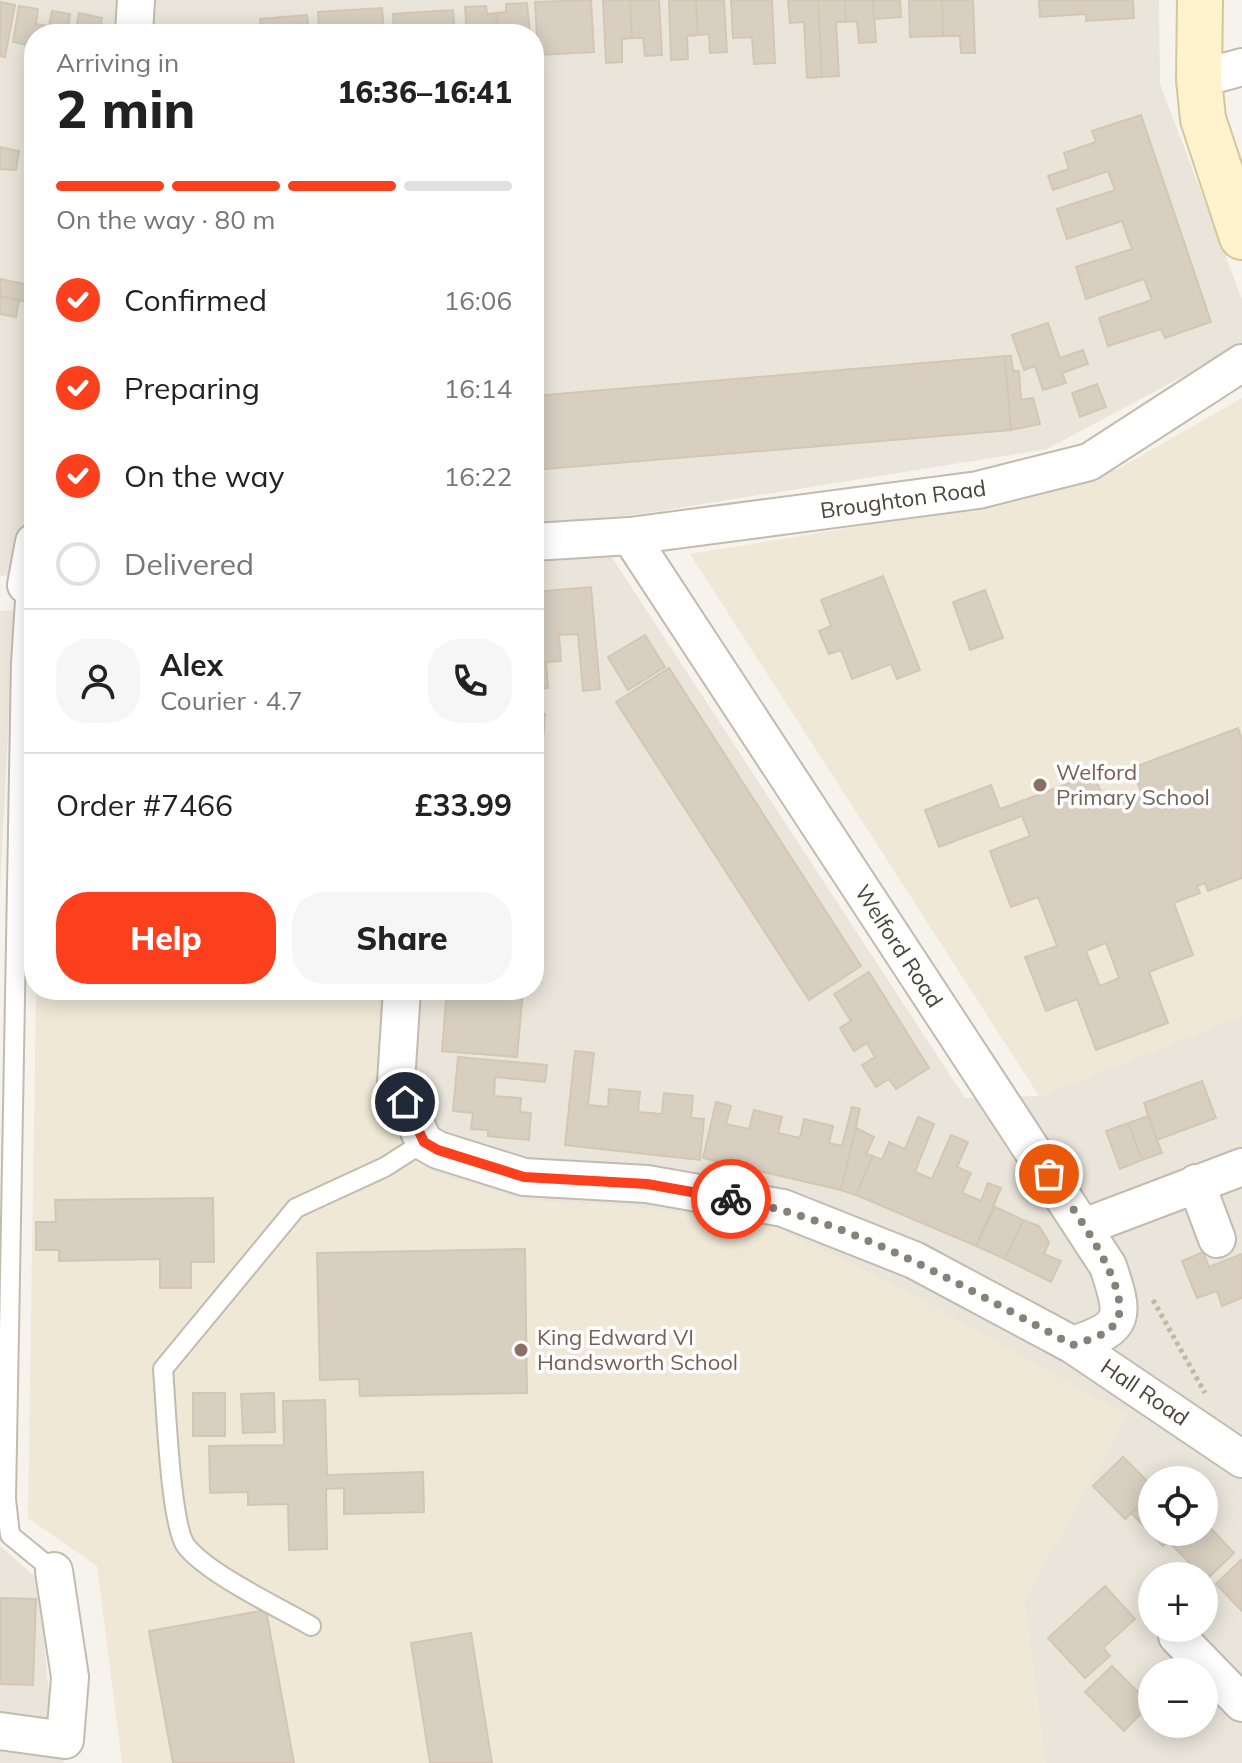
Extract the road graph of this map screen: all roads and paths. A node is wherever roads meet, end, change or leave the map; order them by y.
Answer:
1 (136, 0) edge
2 (1200, 0) edge
3 (135, 24) edge
4 (1242, 67) edge
5 (1199, 79) junction
6 (1242, 237) edge
7 (1242, 363) edge
8 (630, 536) junction
9 (544, 541) edge
10 (20, 585) edge
11 (401, 1000) edge
12 (424, 1142) junction
13 (1242, 1167) edge
14 (1196, 1183) junction
15 (1084, 1227) junction
16 (1217, 1239) dead end
17 (1108, 1266) junction
18 (1073, 1345) junction
19 (1213, 1406) dead end
20 (1242, 1459) edge
21 (54, 1571) joint
22 (311, 1626) dead end
23 (1183, 1642) edge
24 (1242, 1703) edge
25 (0, 1731) edge
26 (73, 1752) edge

1 - 3 street
2 - 5 main road
4 - 5 street
5 - 6 main road
7 - 8 street, Broughton Road
8 - 9 street, Broughton Road
8 - 15 street, Welford Road
10 - 21 lane
11 - 12 street
12 - 18 street, Hall Road
12 - 22 lane
13 - 14 street
14 - 15 street
14 - 16 street
15 - 17 street, Welford Road
17 - 18 street, Welford Road
17 - 19 path
18 - 20 street, Hall Road
21 - 26 street
23 - 24 street
25 - 26 street

